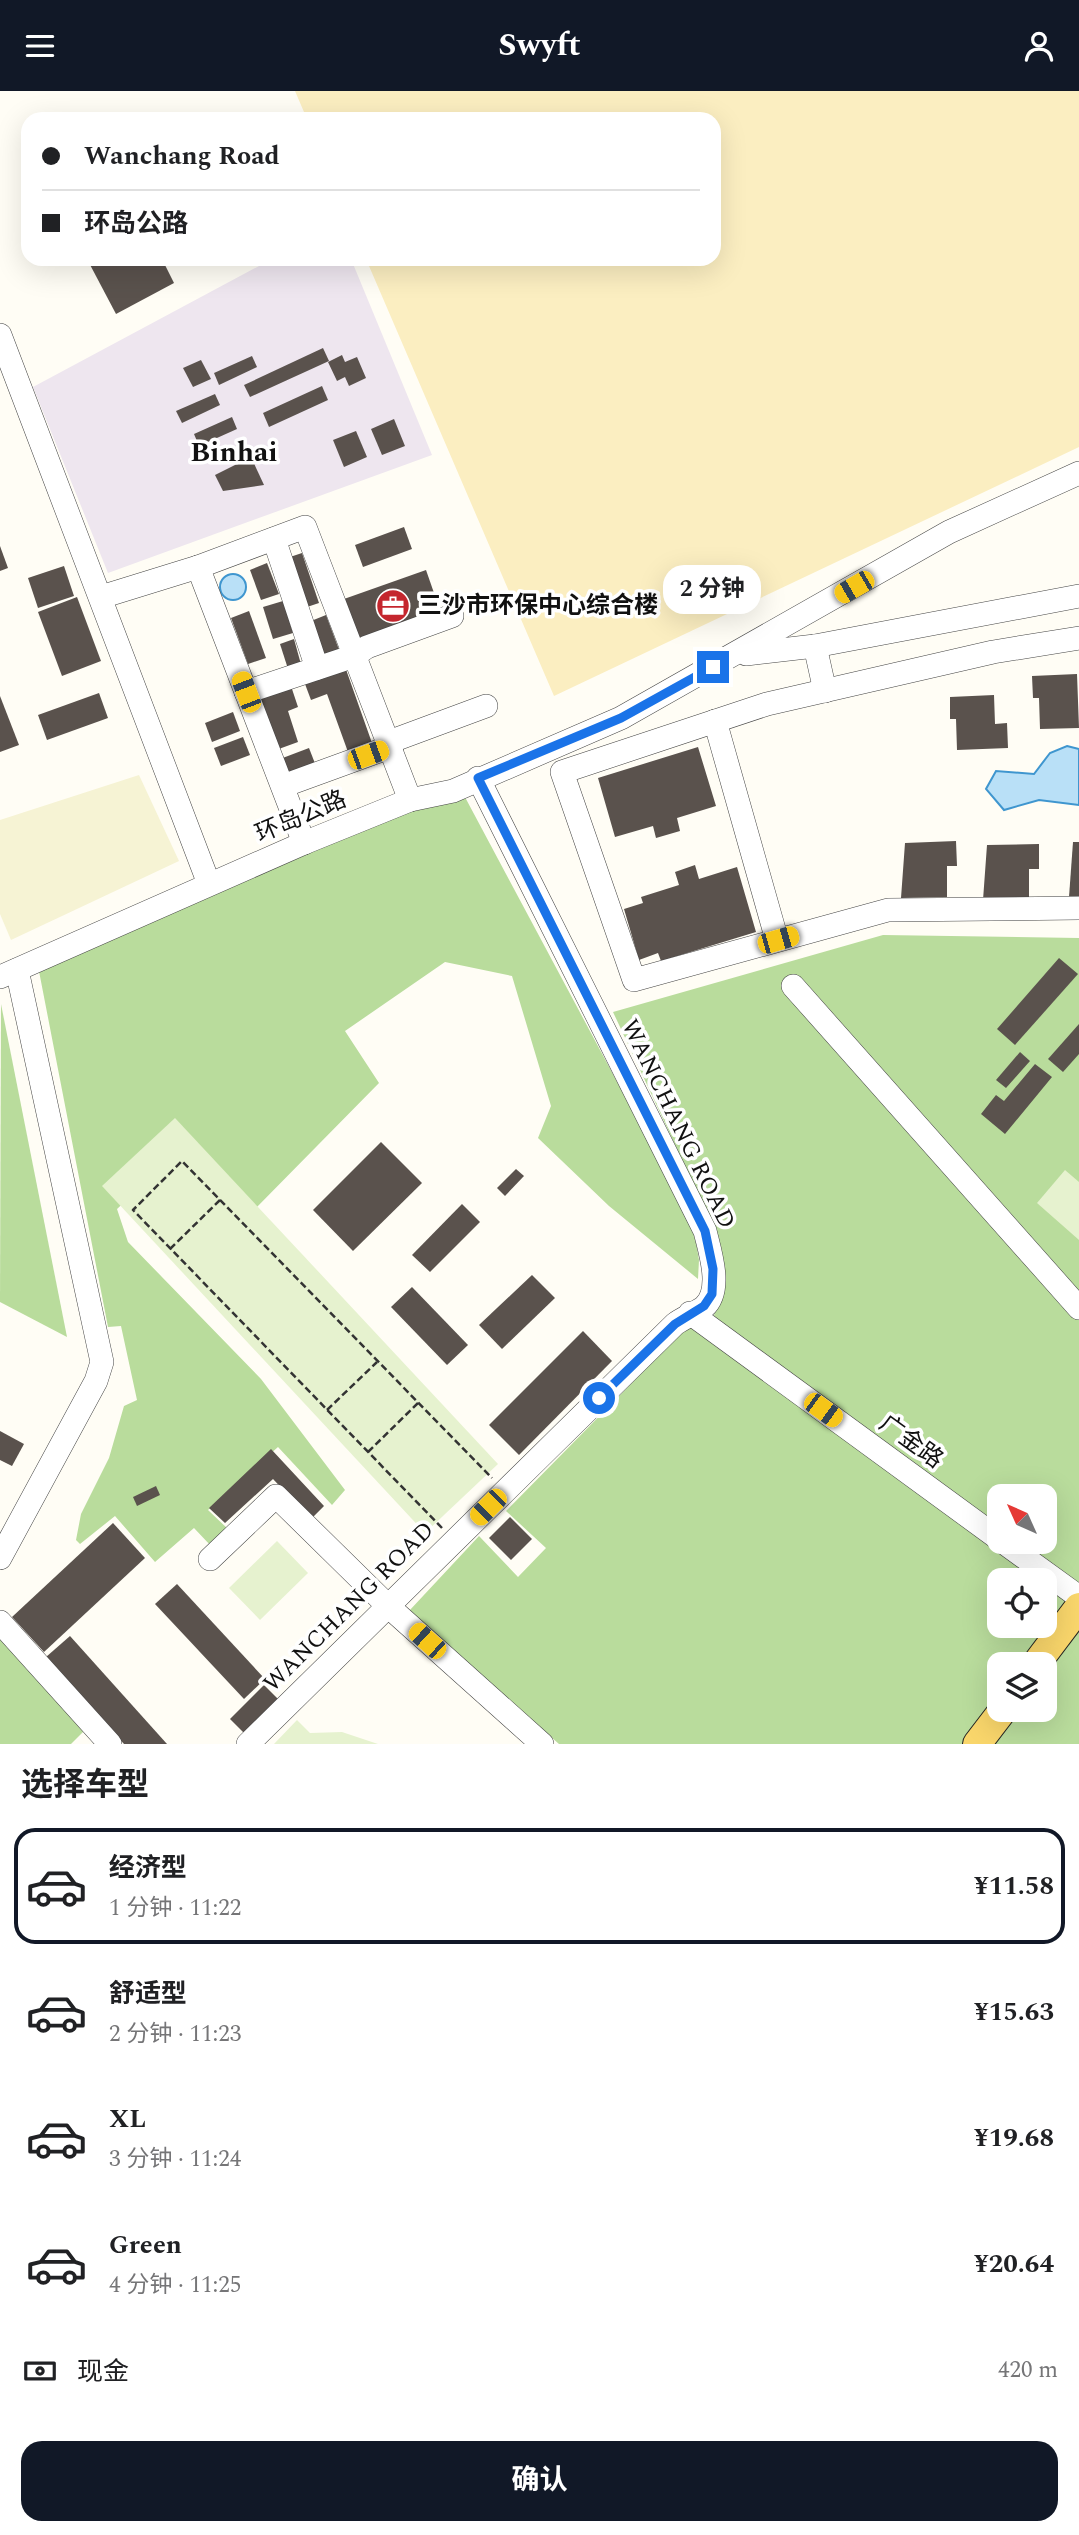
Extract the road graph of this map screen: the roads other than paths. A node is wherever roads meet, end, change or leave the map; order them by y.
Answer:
1 (0, 335) edge
2 (1079, 473) edge
3 (274, 539) junction
4 (198, 567) junction
5 (1079, 596) edge
6 (101, 597) junction
7 (452, 616) dead end
8 (1079, 638) edge
9 (815, 646) junction
10 (736, 655) junction
11 (354, 656) junction
12 (317, 668) junction
13 (825, 691) junction
14 (246, 692) junction
15 (486, 706) dead end
16 (715, 721) junction
17 (390, 747) junction
18 (478, 778) junction
19 (283, 786) junction
20 (410, 800) junction
21 (304, 843) junction
22 (209, 884) junction
23 (1079, 908) edge
24 (778, 940) junction
25 (8, 974) edge
26 (793, 986) dead end
27 (1079, 1308) edge
28 (690, 1313) junction
29 (987, 1530) edge
30 (1020, 1554) edge
31 (0, 1558) edge
32 (210, 1559) dead end
33 (1079, 1597) edge
34 (389, 1607) junction
35 (1079, 1607) edge
36 (0, 1622) edge
37 (1046, 1652) edge
38 (994, 1722) edge
39 (110, 1744) edge
40 (248, 1744) edge
41 (542, 1744) edge
42 (977, 1744) edge

1 - 6 street
2 - 10 street, 环岛公路
3 - 4 street
3 - 11 street
3 - 12 street
4 - 6 street
4 - 14 street
5 - 9 street
6 - 22 street
7 - 11 street
8 - 13 street
9 - 10 street
9 - 13 street
10 - 18 street, 环岛公路
11 - 12 street
11 - 17 street
12 - 14 street
13 - 16 street
14 - 19 street
15 - 17 street
16 - 24 street
16 - 24 street
17 - 19 street
17 - 20 street
18 - 20 street, 环岛公路
18 - 28 street, WANCHANG ROAD
19 - 21 street
20 - 21 street, 环岛公路
21 - 22 street, 环岛公路
22 - 25 street, 环岛公路
23 - 24 street
25 - 31 street
26 - 27 street
28 - 29 street, 广金路
28 - 34 street, WANCHANG ROAD
30 - 33 street, 广金路
32 - 34 street
34 - 40 street, WANCHANG ROAD
34 - 41 street
35 - 37 main road
36 - 39 street
38 - 42 main road

